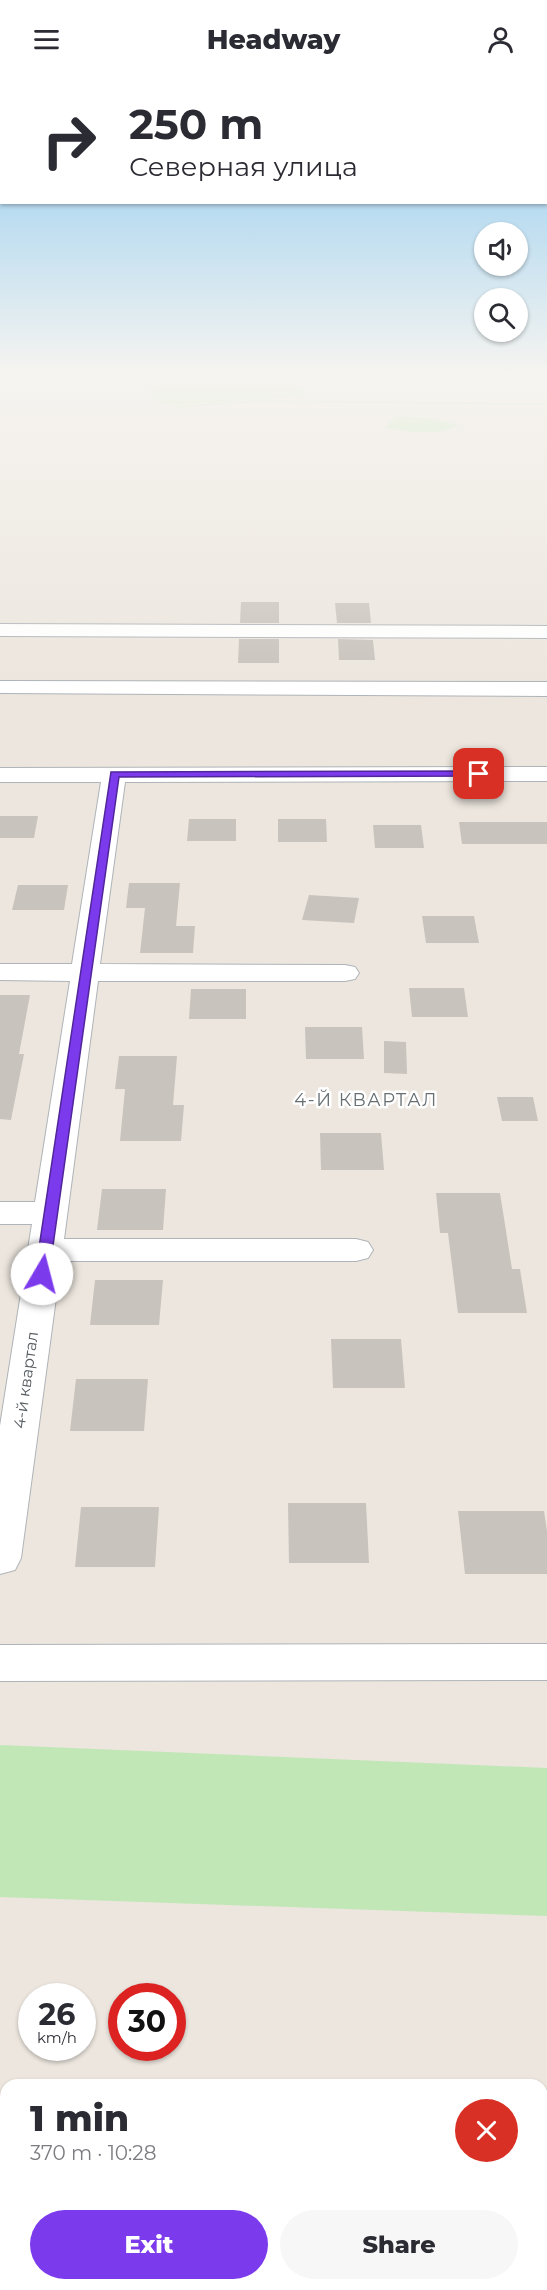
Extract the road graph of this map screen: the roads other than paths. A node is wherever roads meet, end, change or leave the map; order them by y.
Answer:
1 (0, 630) edge
2 (547, 632) edge
3 (0, 687) edge
4 (547, 689) edge
5 (114, 774) junction
6 (547, 774) edge
7 (0, 775) edge
8 (0, 972) edge
9 (86, 973) junction
10 (345, 973) dead end
11 (0, 1212) edge
12 (51, 1212) junction
13 (45, 1250) junction
14 (356, 1250) dead end
15 (0, 1558) edge
16 (547, 1662) edge
17 (0, 1663) edge

1 - 2 street
3 - 4 street
5 - 6 street
5 - 7 street
5 - 9 street, 4-й квартал
8 - 9 street
9 - 10 street
9 - 12 street, 4-й квартал
11 - 12 street
12 - 13 street, 4-й квартал
13 - 14 street
13 - 15 street, 4-й квартал
16 - 17 street

